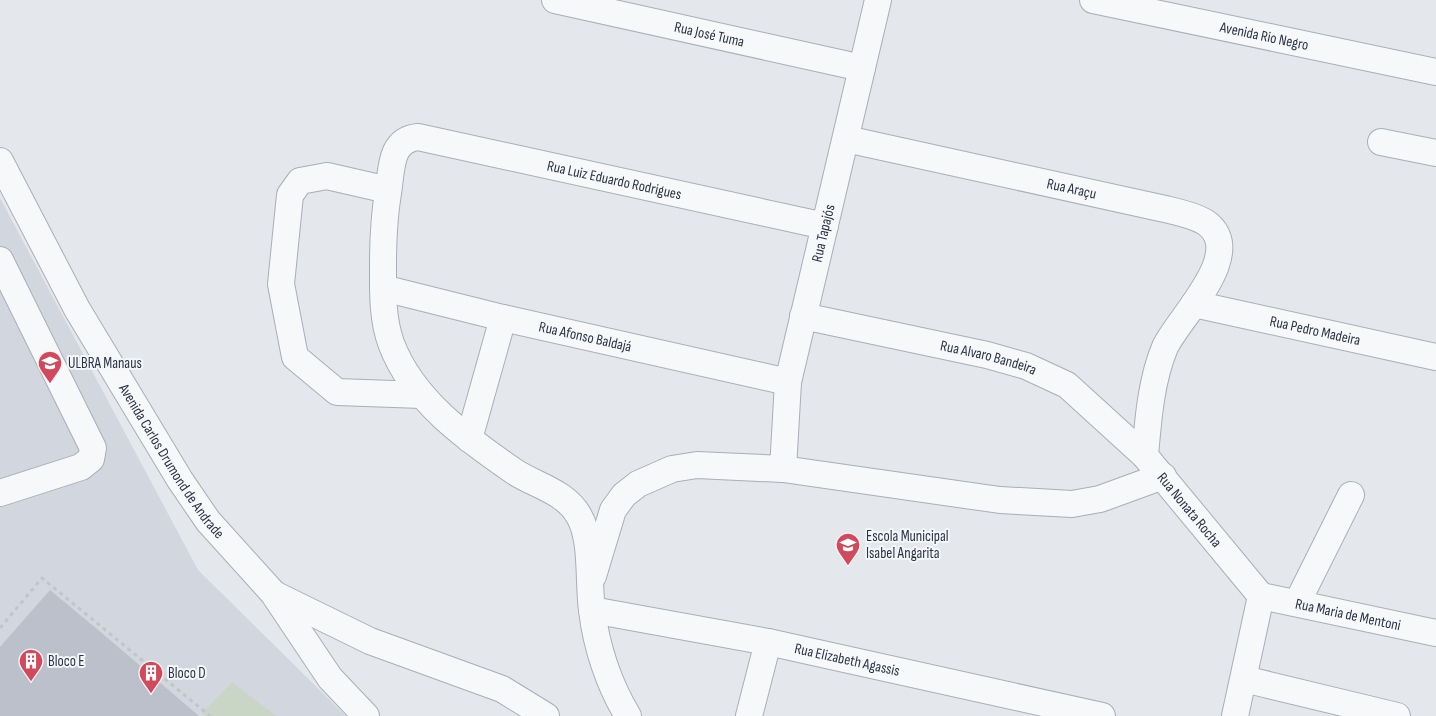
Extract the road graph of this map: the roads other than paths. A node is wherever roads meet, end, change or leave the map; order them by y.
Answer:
1 (555, 0) edge
2 (878, 0) edge
3 (1093, 0) edge
4 (862, 68) junction
5 (1436, 72) edge
6 (846, 138) junction
7 (1381, 142) dead end
8 (1436, 153) edge
9 (0, 161) edge
10 (388, 190) junction
11 (825, 226) junction
12 (0, 260) edge
13 (383, 288) junction
14 (1194, 304) junction
15 (803, 316) junction
16 (503, 318) junction
17 (1436, 357) edge
18 (788, 382) junction
19 (422, 395) junction
20 (469, 439) junction
21 (1145, 456) junction
22 (783, 469) junction
23 (1163, 476) junction
24 (0, 493) edge
25 (1351, 495) dead end
26 (590, 584) junction
27 (273, 593) junction
28 (1261, 596) junction
29 (1297, 604) junction
30 (592, 610) junction
31 (1436, 632) edge
32 (768, 642) junction
33 (1244, 679) junction
34 (366, 716) edge
35 (546, 716) edge
36 (628, 716) edge
37 (748, 716) edge
38 (1102, 716) edge
39 (1235, 716) edge
40 (1397, 716) edge

1 - 4 street, Rua José Tuma
2 - 4 street, Rua Tapajós
3 - 5 street, Avenida Rio Negro
4 - 6 street, Rua Tapajós
6 - 11 street, Rua Tapajós
6 - 14 street, Rua Araçu
7 - 8 street
9 - 27 street, Avenida Carlos Drumond de Andrade
10 - 11 street, Rua Luiz Eduardo Rodrigues
10 - 13 street
10 - 19 street
11 - 15 street, Rua Tapajós
12 - 24 street
13 - 16 street, Rua Afonso Baldajá
13 - 19 street
14 - 17 street, Rua Pedro Madeira
14 - 21 street
15 - 18 street, Rua Tapajós
15 - 21 street, Rua Alvaro Bandeira
16 - 18 street, Rua Afonso Baldajá
16 - 20 street
18 - 22 street, Rua Tapajós
19 - 20 street
20 - 26 street
21 - 23 street, Rua Nonata Rocha
22 - 23 street
22 - 26 street
23 - 28 street, Rua Nonata Rocha
25 - 29 street
26 - 30 street
27 - 34 street, Avenida Carlos Drumond de Andrade
27 - 35 street, Avenida Carlos Drumond de Andrade
28 - 29 street, Rua Maria de Mentoni
28 - 33 street
29 - 31 street, Rua Maria de Mentoni
30 - 32 street, Rua Elizabeth Agassis
30 - 36 street
32 - 37 street
32 - 38 street, Rua Elizabeth Agassis
33 - 39 street
33 - 40 street

